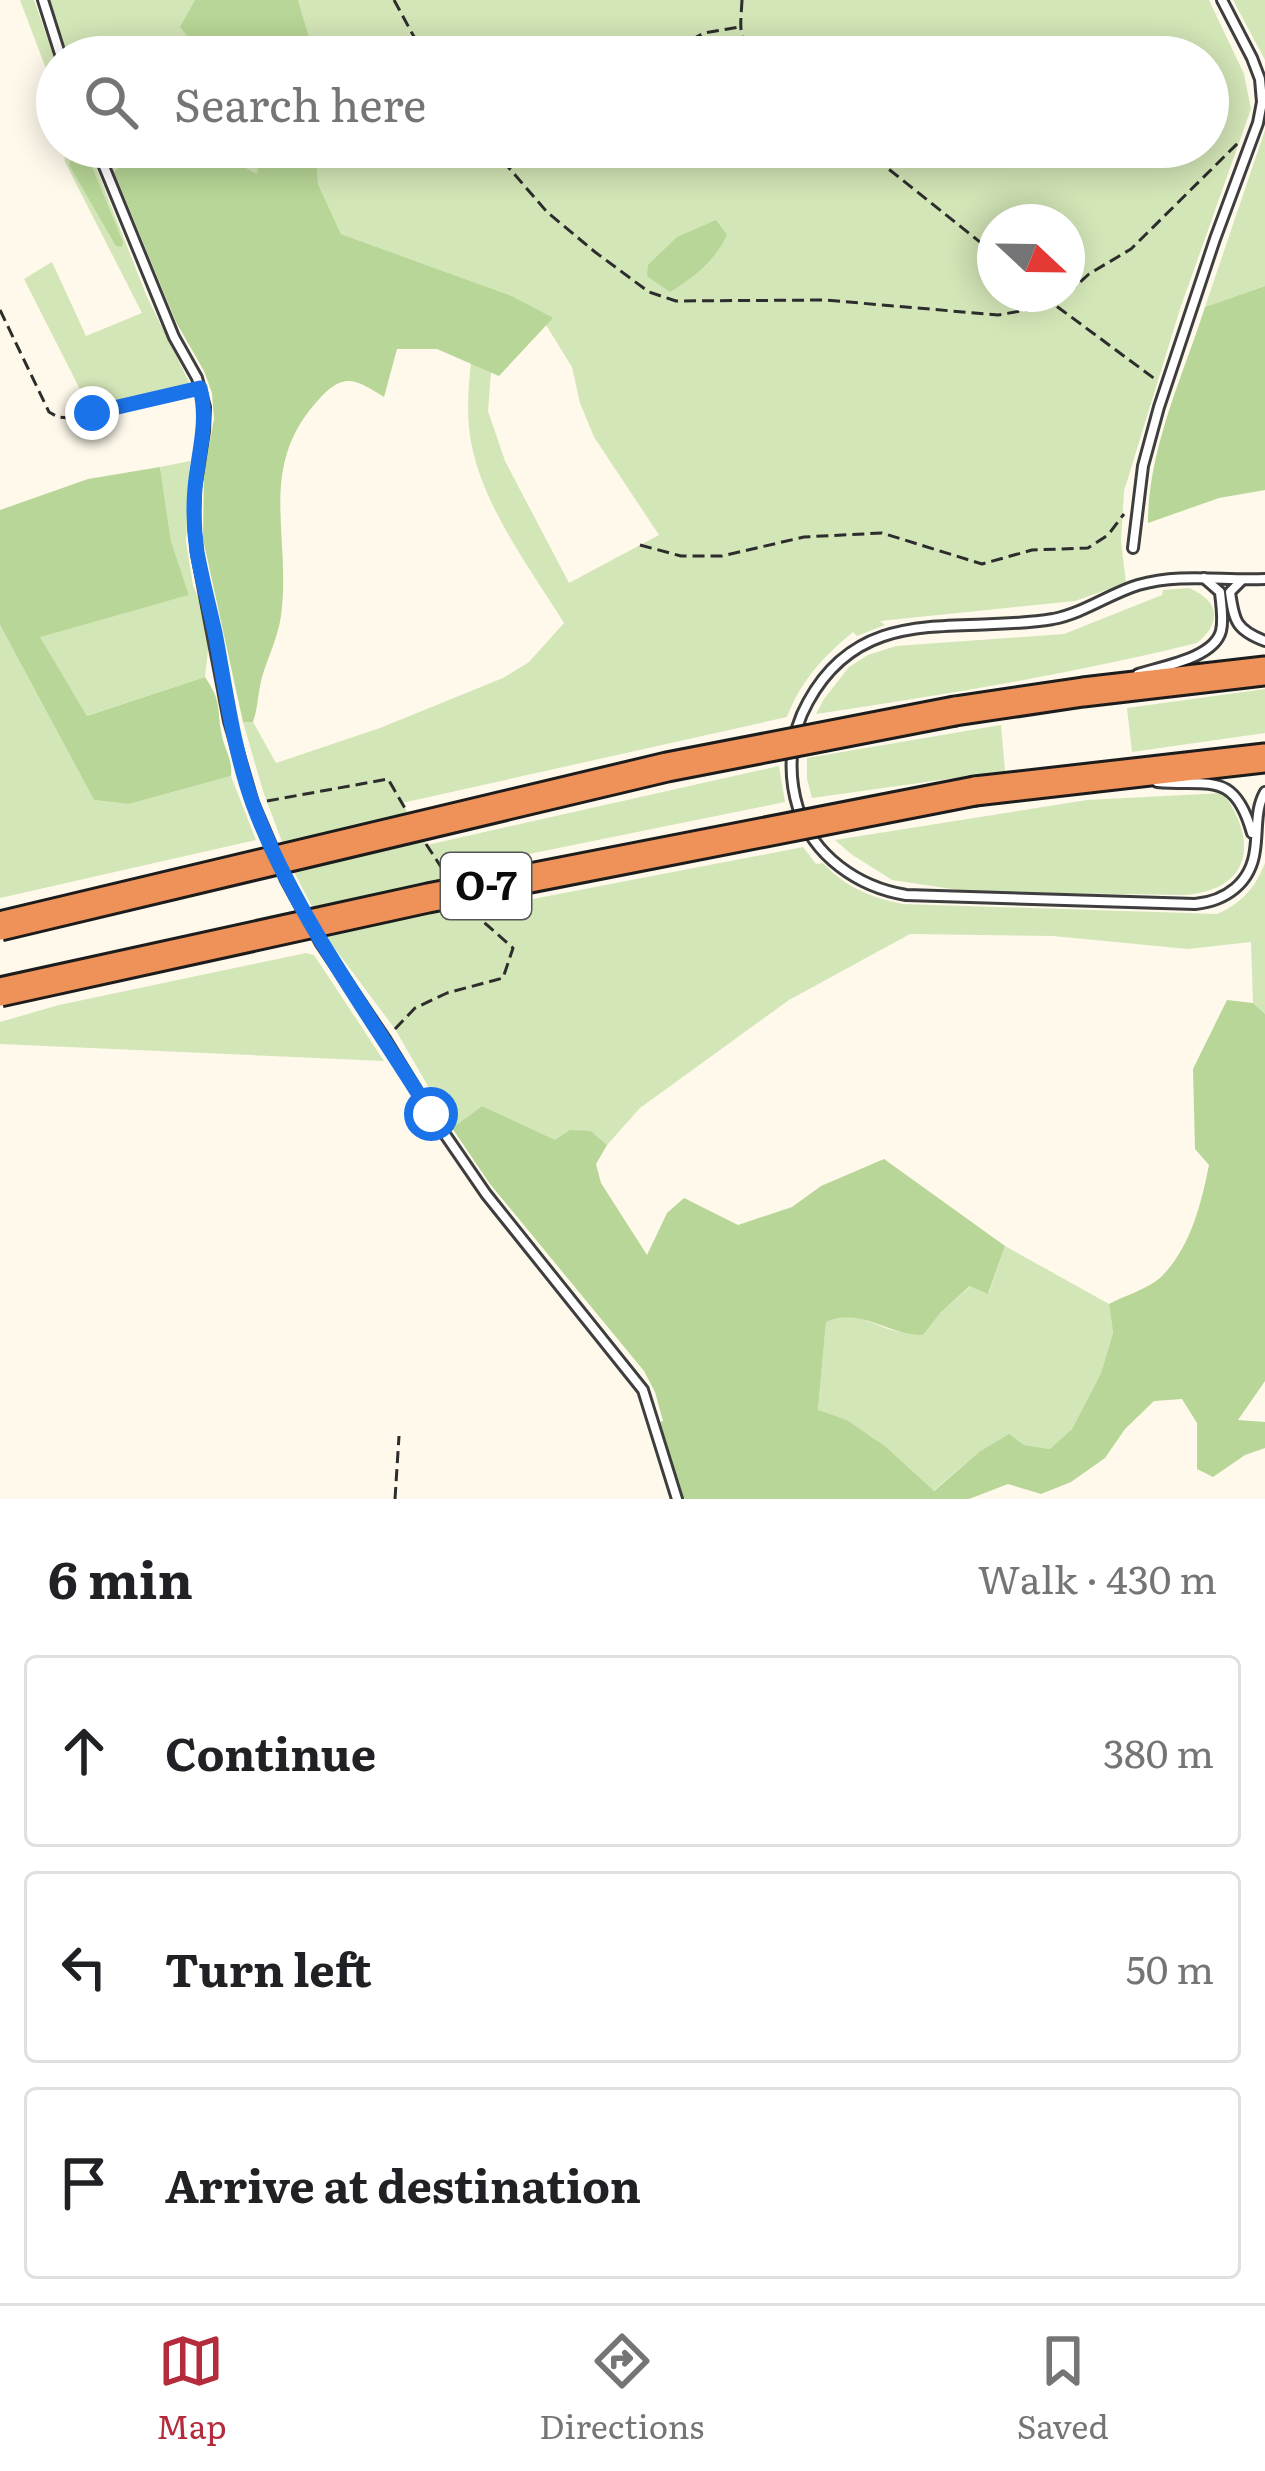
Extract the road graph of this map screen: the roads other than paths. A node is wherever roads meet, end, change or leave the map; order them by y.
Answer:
1 (43, 0) edge
2 (1222, 0) edge
3 (55, 36) edge
4 (105, 168) edge
5 (1133, 548) dead end
6 (1203, 577) junction
7 (1224, 579) junction
8 (1265, 579) edge
9 (1242, 580) junction
10 (1225, 592) junction
11 (1265, 641) edge
12 (1265, 671) edge
13 (1083, 692) junction
14 (1265, 758) edge
15 (1100, 777) junction
16 (1265, 792) edge
17 (1256, 846) junction
18 (0, 926) edge
19 (0, 992) edge
20 (677, 1499) edge

1 - 3 lane
2 - 5 lane
4 - 20 lane
6 - 7 lane
6 - 10 lane
6 - 17 lane
7 - 9 lane
7 - 10 lane
8 - 9 lane
9 - 10 lane
10 - 11 lane
10 - 13 lane
12 - 13 highway, O-7
13 - 18 highway, O-7, bridge
14 - 15 highway, O-7
15 - 17 lane
15 - 19 highway, O-7, bridge
16 - 17 lane

